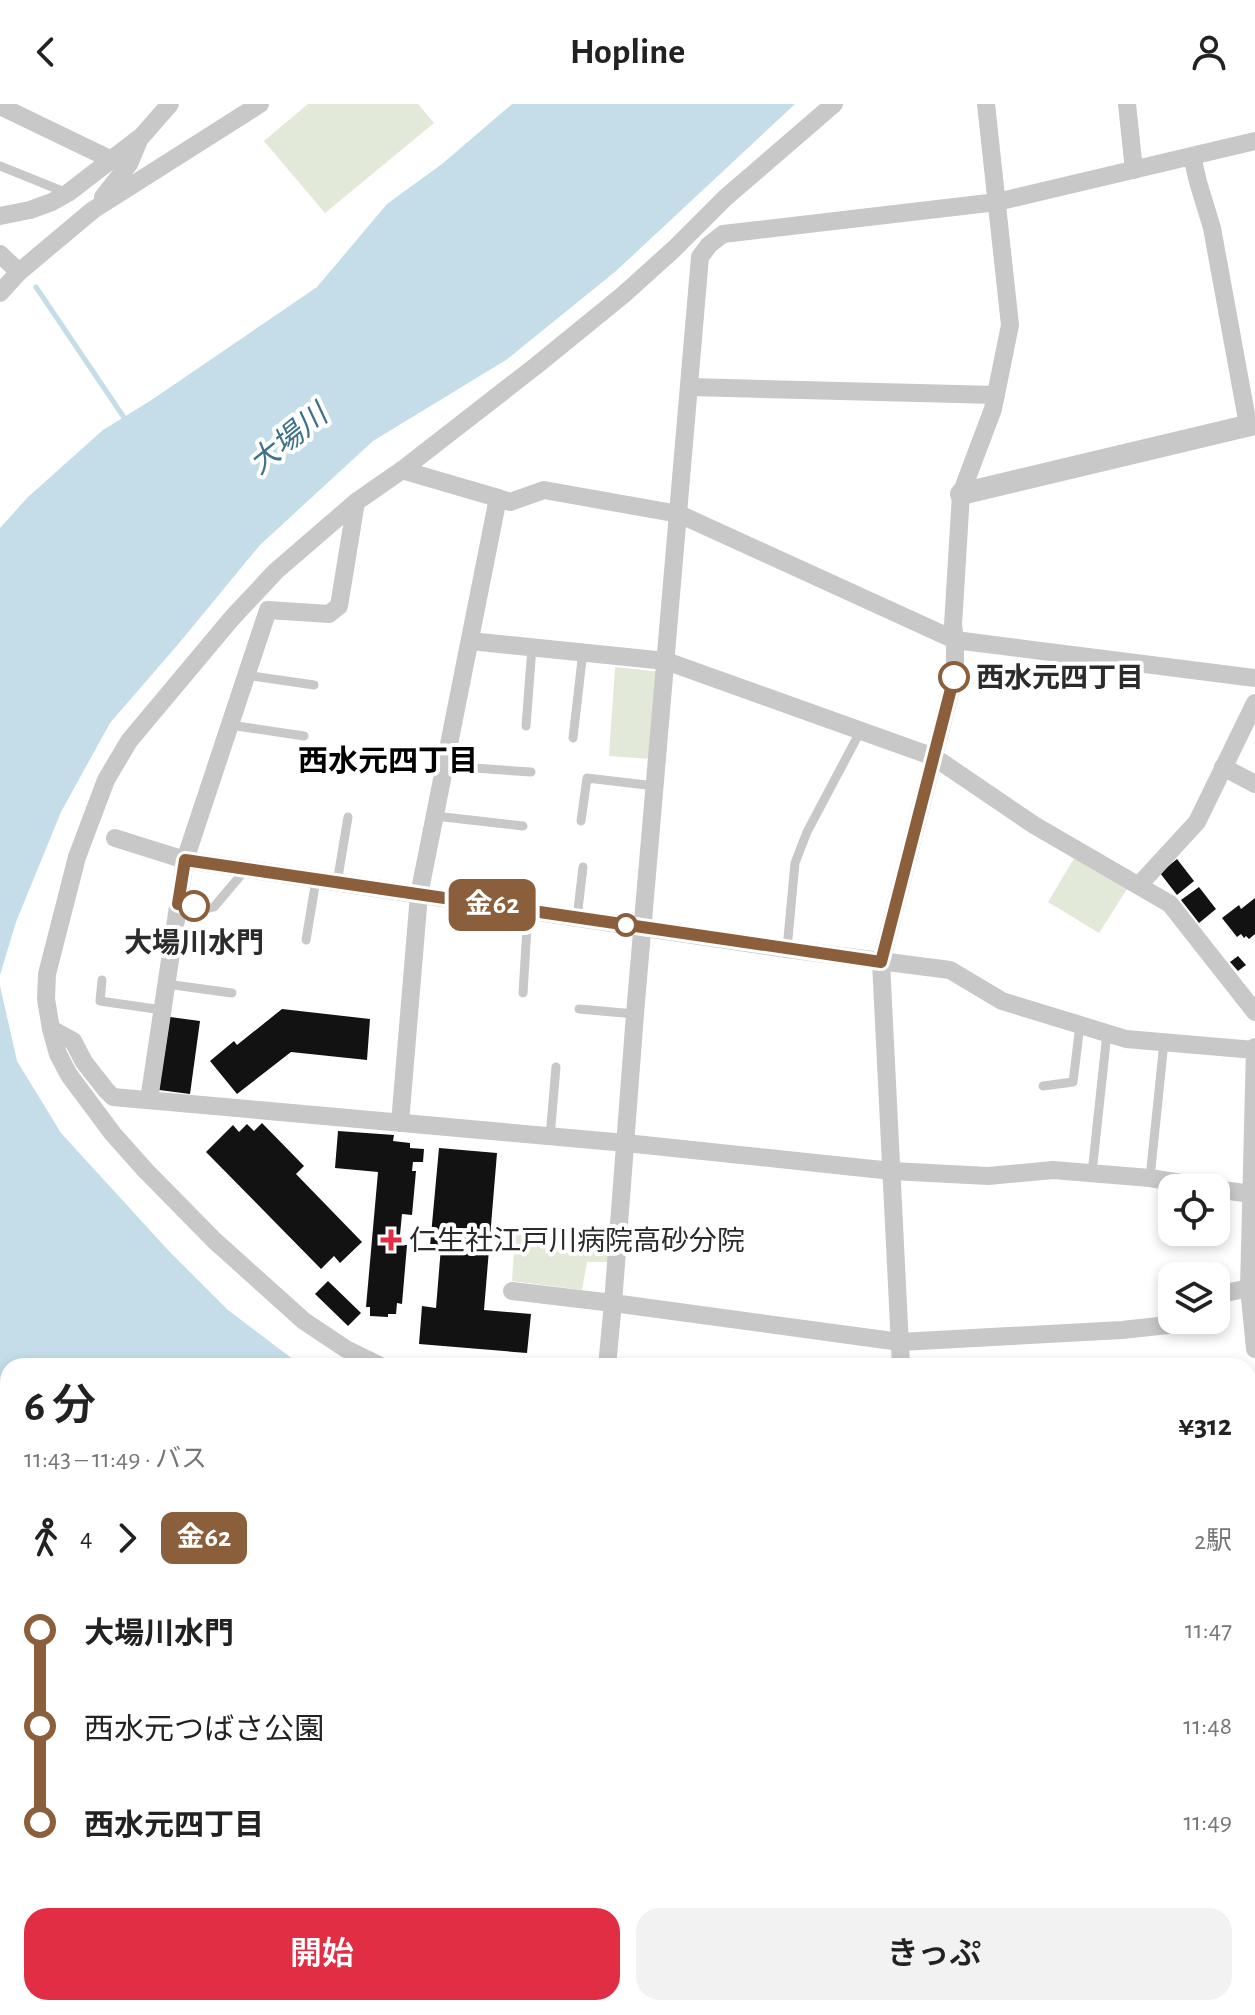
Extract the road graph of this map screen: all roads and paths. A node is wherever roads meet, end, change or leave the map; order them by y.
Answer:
1 (170, 104) edge
2 (260, 104) edge
3 (834, 104) edge
4 (986, 104) edge
5 (1127, 104) edge
6 (0, 106) edge
7 (142, 136) junction
8 (1255, 141) edge
9 (1192, 156) junction
10 (110, 159) junction
11 (0, 166) edge
12 (1134, 170) junction
13 (68, 193) junction
14 (997, 202) junction
15 (93, 210) junction
16 (0, 216) edge
17 (0, 254) edge
18 (19, 272) junction
19 (0, 293) edge
20 (689, 387) junction
21 (996, 395) junction
22 (1251, 425) edge
23 (402, 470) junction
24 (961, 494) junction
25 (498, 498) junction
26 (356, 502) junction
27 (679, 514) junction
28 (955, 640) junction
29 (470, 641) junction
30 (532, 647) junction
31 (583, 651) junction
32 (666, 661) junction
33 (246, 675) junction
34 (1255, 678) edge
35 (314, 685) dead end
36 (1255, 703) edge
37 (230, 725) junction
38 (526, 726) dead end
39 (861, 730) junction
40 (304, 736) dead end
41 (573, 738) dead end
42 (934, 757) junction
43 (445, 766) junction
44 (1223, 767) junction
45 (531, 772) dead end
46 (1255, 784) edge
47 (656, 786) junction
48 (435, 816) junction
49 (348, 817) dead end
50 (581, 821) dead end
51 (523, 826) dead end
52 (115, 838) dead end
53 (185, 860) junction
54 (583, 867) dead end
55 (246, 869) junction
56 (316, 880) junction
57 (337, 883) junction
58 (1139, 885) junction
59 (419, 895) junction
60 (178, 904) junction
61 (528, 911) junction
62 (577, 918) junction
63 (644, 928) junction
64 (306, 940) dead end
65 (787, 949) junction
66 (881, 962) junction
67 (102, 980) dead end
68 (166, 984) junction
69 (232, 993) dead end
70 (523, 993) dead end
71 (579, 1009) dead end
72 (162, 1010) junction
73 (1255, 1012) edge
74 (635, 1014) junction
75 (1080, 1025) junction
76 (51, 1029) junction
77 (1107, 1033) junction
78 (1164, 1042) junction
79 (1255, 1049) edge
80 (556, 1067) dead end
81 (1043, 1086) dead end
82 (149, 1100) junction
83 (400, 1123) junction
84 (550, 1137) junction
85 (626, 1143) junction
86 (892, 1171) junction
87 (1092, 1174) junction
88 (1150, 1178) junction
89 (1158, 1179) edge
90 (1230, 1191) edge
91 (1251, 1194) junction
92 (1252, 1287) edge
93 (512, 1291) dead end
94 (1230, 1292) edge
95 (613, 1303) junction
96 (1158, 1326) edge
97 (900, 1342) junction
98 (1255, 1349) edge
99 (365, 1358) edge
100 (608, 1358) edge
101 (901, 1358) edge

1 - 7 street
2 - 15 street
3 - 23 street
4 - 14 street
5 - 12 street
6 - 10 street
7 - 10 street
7 - 15 street
8 - 9 street
9 - 12 street
9 - 22 street
10 - 13 street
11 - 13 lane
12 - 14 street
13 - 16 street
14 - 20 street
14 - 21 street
15 - 18 street
17 - 18 street
18 - 19 street
20 - 21 street
20 - 27 street
21 - 24 street
22 - 24 street
23 - 25 street
23 - 26 street
24 - 28 street
25 - 27 street
25 - 29 street
26 - 33 street
26 - 76 street
27 - 28 street
27 - 32 street
28 - 34 street
28 - 42 street
29 - 30 street
29 - 43 street
30 - 31 street
30 - 38 lane
31 - 32 street
31 - 41 lane
32 - 39 street
32 - 47 street
33 - 35 lane
33 - 37 street
36 - 44 street
37 - 40 lane
37 - 53 street
39 - 42 street
39 - 65 lane
42 - 58 street
42 - 66 street
43 - 45 lane
43 - 48 street
44 - 46 street
44 - 58 street
47 - 50 lane
47 - 63 street
48 - 51 lane
48 - 59 street
49 - 57 lane
52 - 53 street
53 - 55 street
53 - 60 street
54 - 62 lane
55 - 56 street
55 - 60 lane
56 - 57 street
56 - 64 lane
57 - 59 street
58 - 73 street
59 - 61 street
59 - 83 street
60 - 68 street
61 - 62 street
61 - 70 lane
62 - 63 street
63 - 65 street
63 - 74 street
65 - 66 street
66 - 75 street
66 - 86 street
67 - 72 lane
68 - 69 lane
68 - 72 street
71 - 74 lane
72 - 82 street
74 - 85 street
75 - 77 street
75 - 81 lane
76 - 82 street
76 - 99 street
77 - 78 street
77 - 87 lane
78 - 79 street
78 - 88 lane
79 - 91 street
80 - 84 lane
82 - 83 street
83 - 84 street
84 - 85 street
85 - 86 street
85 - 95 street
86 - 87 street
86 - 97 street
87 - 88 street
88 - 89 street
90 - 91 street
91 - 92 street
92 - 94 street
92 - 98 street
93 - 95 street
95 - 97 street
95 - 100 street
96 - 97 street
97 - 101 street

